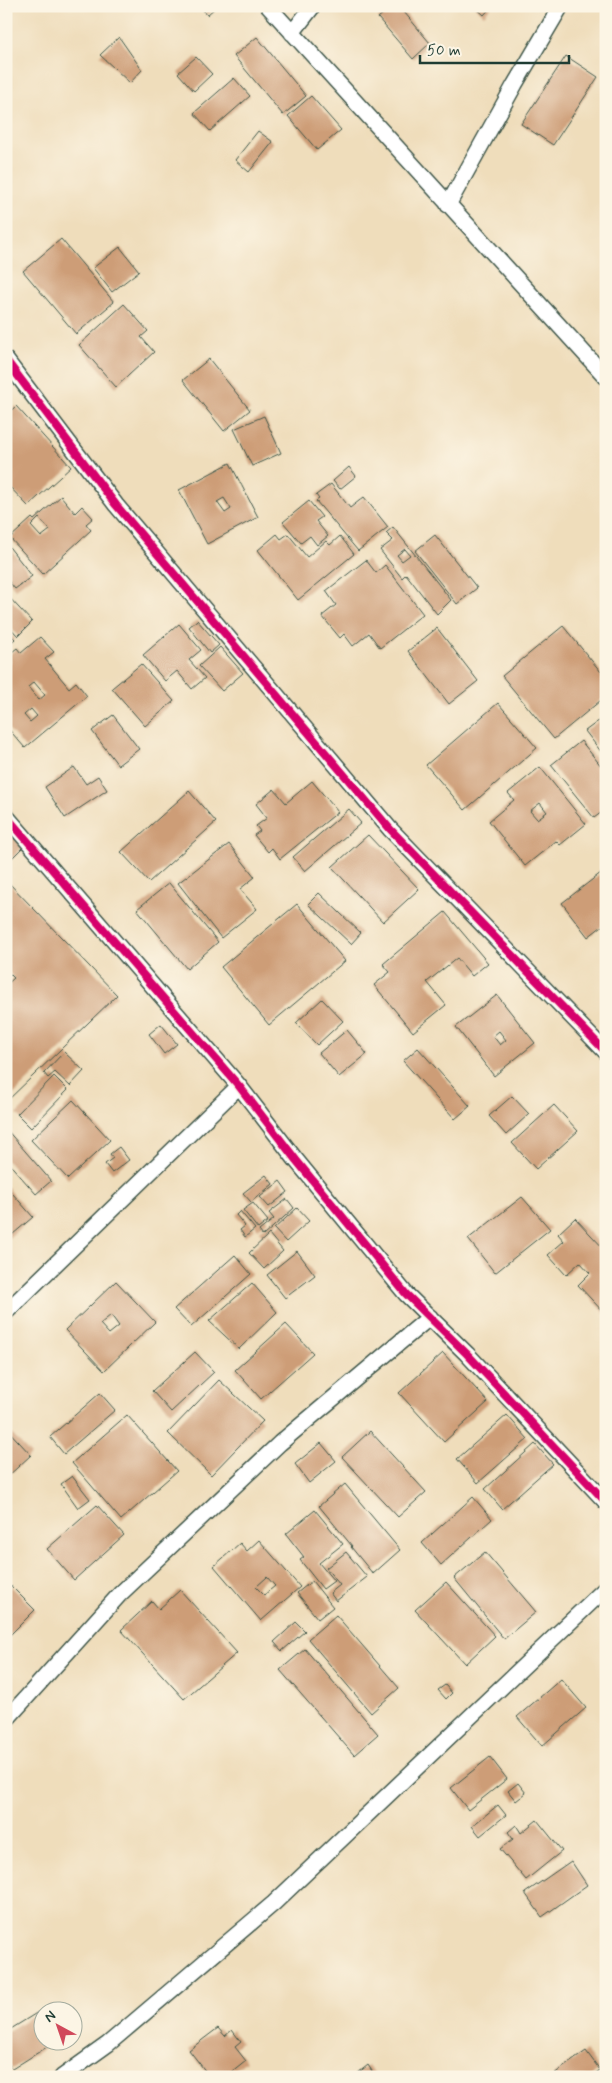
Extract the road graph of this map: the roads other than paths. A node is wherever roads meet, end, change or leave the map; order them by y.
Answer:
1 (268, 6) edge
2 (313, 6) edge
3 (561, 6) edge
4 (292, 33) junction
5 (448, 205) junction
6 (6, 360) edge
7 (606, 377) edge
8 (6, 816) edge
9 (606, 1052) edge
10 (239, 1086) junction
11 (6, 1312) edge
12 (430, 1317) junction
13 (606, 1502) edge
14 (606, 1588) edge
15 (6, 1720) edge
16 (62, 2077) edge

1 - 4 street
2 - 4 street
3 - 5 street
4 - 5 street
5 - 7 street
6 - 9 street
8 - 10 street
10 - 11 street
10 - 12 street
12 - 13 street
12 - 15 street
14 - 16 street

